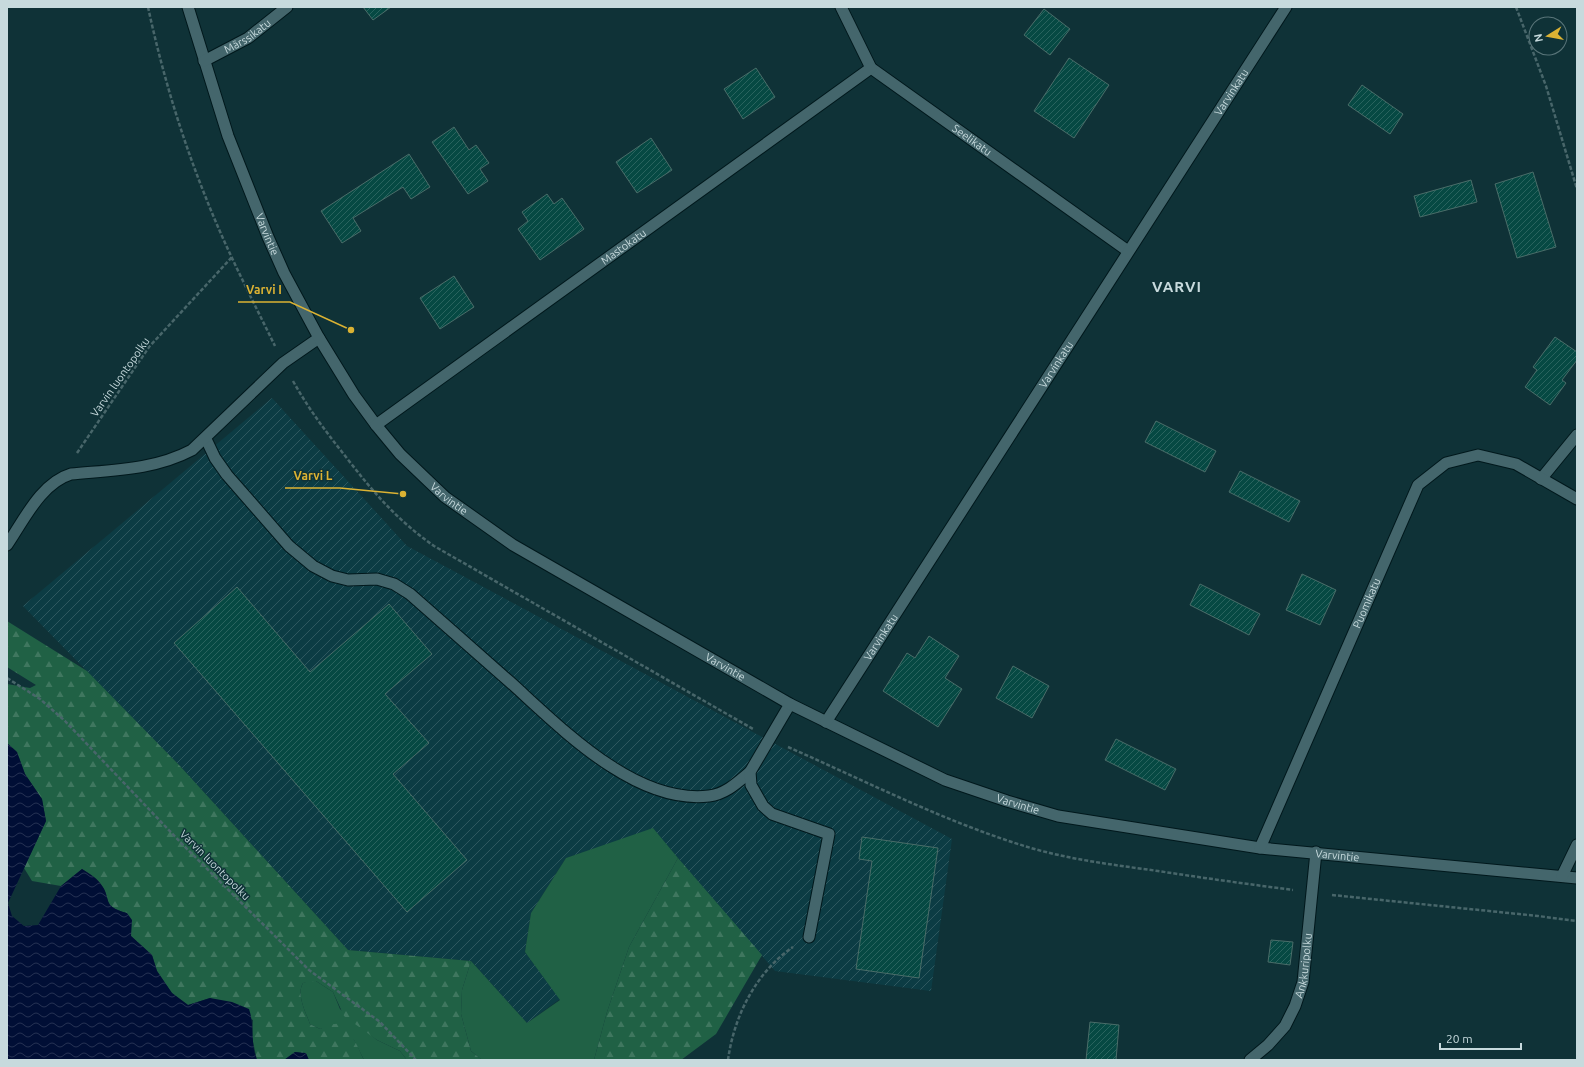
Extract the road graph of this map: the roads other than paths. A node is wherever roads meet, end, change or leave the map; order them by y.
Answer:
1 (188, 7) edge
2 (287, 7) edge
3 (841, 7) edge
4 (1286, 7) edge
5 (204, 62) junction
6 (871, 68) junction
7 (1128, 251) junction
8 (319, 338) junction
9 (376, 425) junction
10 (1577, 435) edge
11 (206, 439) junction
12 (1541, 479) junction
13 (1577, 499) edge
14 (7, 545) edge
15 (790, 704) junction
16 (826, 722) junction
17 (750, 772) junction
18 (1577, 845) edge
19 (1260, 848) junction
20 (1316, 852) junction
21 (1562, 876) junction
22 (1577, 878) edge
23 (809, 937) road end
24 (1250, 1060) edge

1 - 5 street, Varvintie
2 - 5 street, Märssikatu
3 - 6 street, Seelikatu
4 - 7 street, Varvinkatu
5 - 8 street, Varvintie
6 - 7 street, Seelikatu
6 - 9 street, Mastokatu
7 - 16 street, Varvinkatu
8 - 9 street, Varvintie
8 - 11 street
9 - 15 street, Varvintie
10 - 12 street
11 - 14 street
11 - 17 street
12 - 13 street
12 - 19 street, Puomikatu
15 - 16 street, Varvintie
15 - 17 street
16 - 19 street, Varvintie
17 - 23 street
18 - 21 street
19 - 20 street, Varvintie
20 - 21 street, Varvintie
20 - 24 street, Ankkuripolku
21 - 22 street, Varvintie

